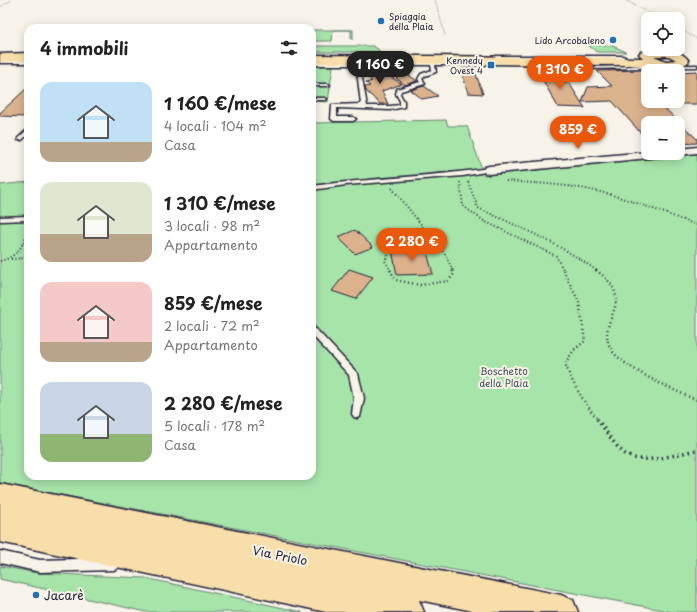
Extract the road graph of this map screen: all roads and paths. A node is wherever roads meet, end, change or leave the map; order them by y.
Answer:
1 (12, 0) edge
2 (435, 0) edge
3 (625, 0) edge
4 (0, 6) edge
5 (647, 12) edge
6 (685, 32) edge
7 (445, 35) dead end
8 (697, 38) edge
9 (316, 56) edge
10 (623, 57) junction
11 (0, 58) edge
12 (24, 58) edge
13 (664, 58) junction
14 (316, 59) edge
15 (690, 59) edge
16 (548, 60) junction
17 (573, 62) junction
18 (316, 64) edge
19 (433, 64) junction
20 (697, 66) edge
21 (359, 72) dead end
22 (316, 85) edge
23 (328, 85) dead end
24 (316, 99) edge
25 (325, 99) dead end
26 (364, 106) junction
27 (353, 119) dead end
28 (697, 150) edge
29 (685, 151) edge
30 (641, 156) edge
31 (489, 170) joint
32 (386, 180) junction
33 (504, 181) dead end
34 (316, 187) edge
35 (24, 218) edge
36 (0, 220) edge
37 (697, 226) edge
38 (428, 231) junction
39 (24, 240) edge
40 (24, 258) edge
41 (9, 259) junction
42 (0, 261) edge
43 (316, 334) edge
44 (697, 400) edge
45 (357, 414) dead end
46 (697, 450) edge
47 (0, 498) edge
48 (0, 527) edge
49 (0, 557) edge
50 (172, 563) junction
51 (407, 612) edge
52 (561, 612) edge

1 - 4 path
2 - 7 path
3 - 5 path
6 - 8 path
9 - 10 lane
10 - 13 main road
10 - 16 main road
11 - 12 main road
13 - 15 main road
13 - 17 main road
14 - 16 main road
16 - 17 main road
17 - 19 lane
17 - 20 lane
18 - 19 lane
19 - 26 lane
21 - 26 lane
22 - 23 lane
24 - 25 lane
26 - 27 lane
28 - 29 street
30 - 31 street
31 - 32 lane
32 - 34 lane
32 - 38 path
33 - 37 path
35 - 36 lane
38 - 38 path
39 - 41 path
40 - 41 path
41 - 42 path
43 - 45 lane
44 - 46 path
47 - 52 main road, Via Priolo
48 - 50 main road
49 - 50 lane
50 - 51 main road

